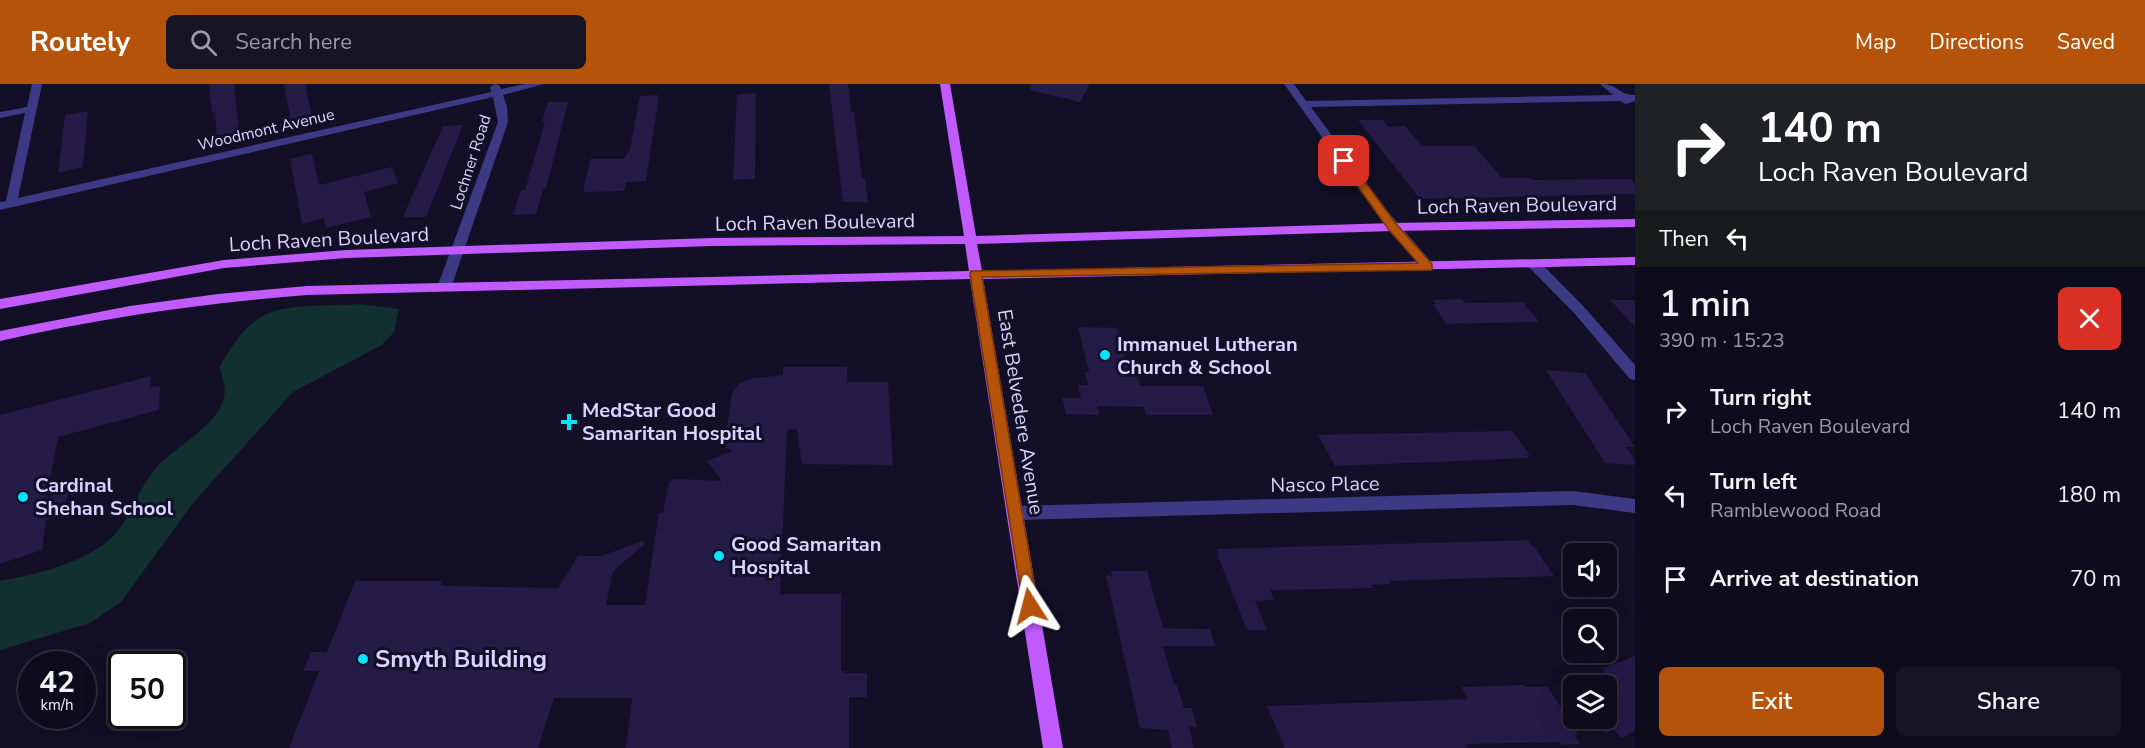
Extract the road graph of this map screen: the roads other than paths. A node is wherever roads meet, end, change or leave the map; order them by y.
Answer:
1 (37, 84) edge
2 (539, 84) edge
3 (945, 84) edge
4 (1289, 84) edge
5 (1605, 84) edge
6 (496, 89) edge
7 (1623, 98) junction
8 (1635, 98) edge
9 (1304, 104) junction
10 (1635, 108) edge
11 (32, 109) junction
12 (0, 115) edge
13 (6, 205) edge
14 (1635, 223) edge
15 (1393, 227) junction
16 (972, 240) junction
17 (457, 252) junction
18 (1635, 261) edge
19 (1534, 264) junction
20 (1428, 267) junction
21 (975, 274) junction
22 (446, 285) junction
23 (0, 304) edge
24 (0, 336) edge
25 (1635, 375) edge
26 (1635, 506) edge
27 (1014, 513) junction
28 (1053, 748) edge

1 - 11 street
2 - 6 street, Woodmont Avenue
3 - 16 main road, East Belvedere Avenue
4 - 9 street
5 - 7 street
6 - 13 street, Woodmont Avenue
6 - 17 street, Lochner Road
7 - 8 street
7 - 9 street
7 - 10 street
9 - 15 street
11 - 12 street
11 - 13 street
14 - 15 main road, Loch Raven Boulevard
15 - 16 main road, Loch Raven Boulevard
15 - 20 street
16 - 17 main road, Loch Raven Boulevard
16 - 21 main road, East Belvedere Avenue
17 - 22 street, Lochner Road
17 - 23 main road, Loch Raven Boulevard
18 - 19 main road
19 - 20 main road
19 - 25 street
20 - 21 main road
21 - 22 main road
21 - 27 main road, East Belvedere Avenue
22 - 24 main road
26 - 27 street, Nasco Place
27 - 28 main road, East Belvedere Avenue

